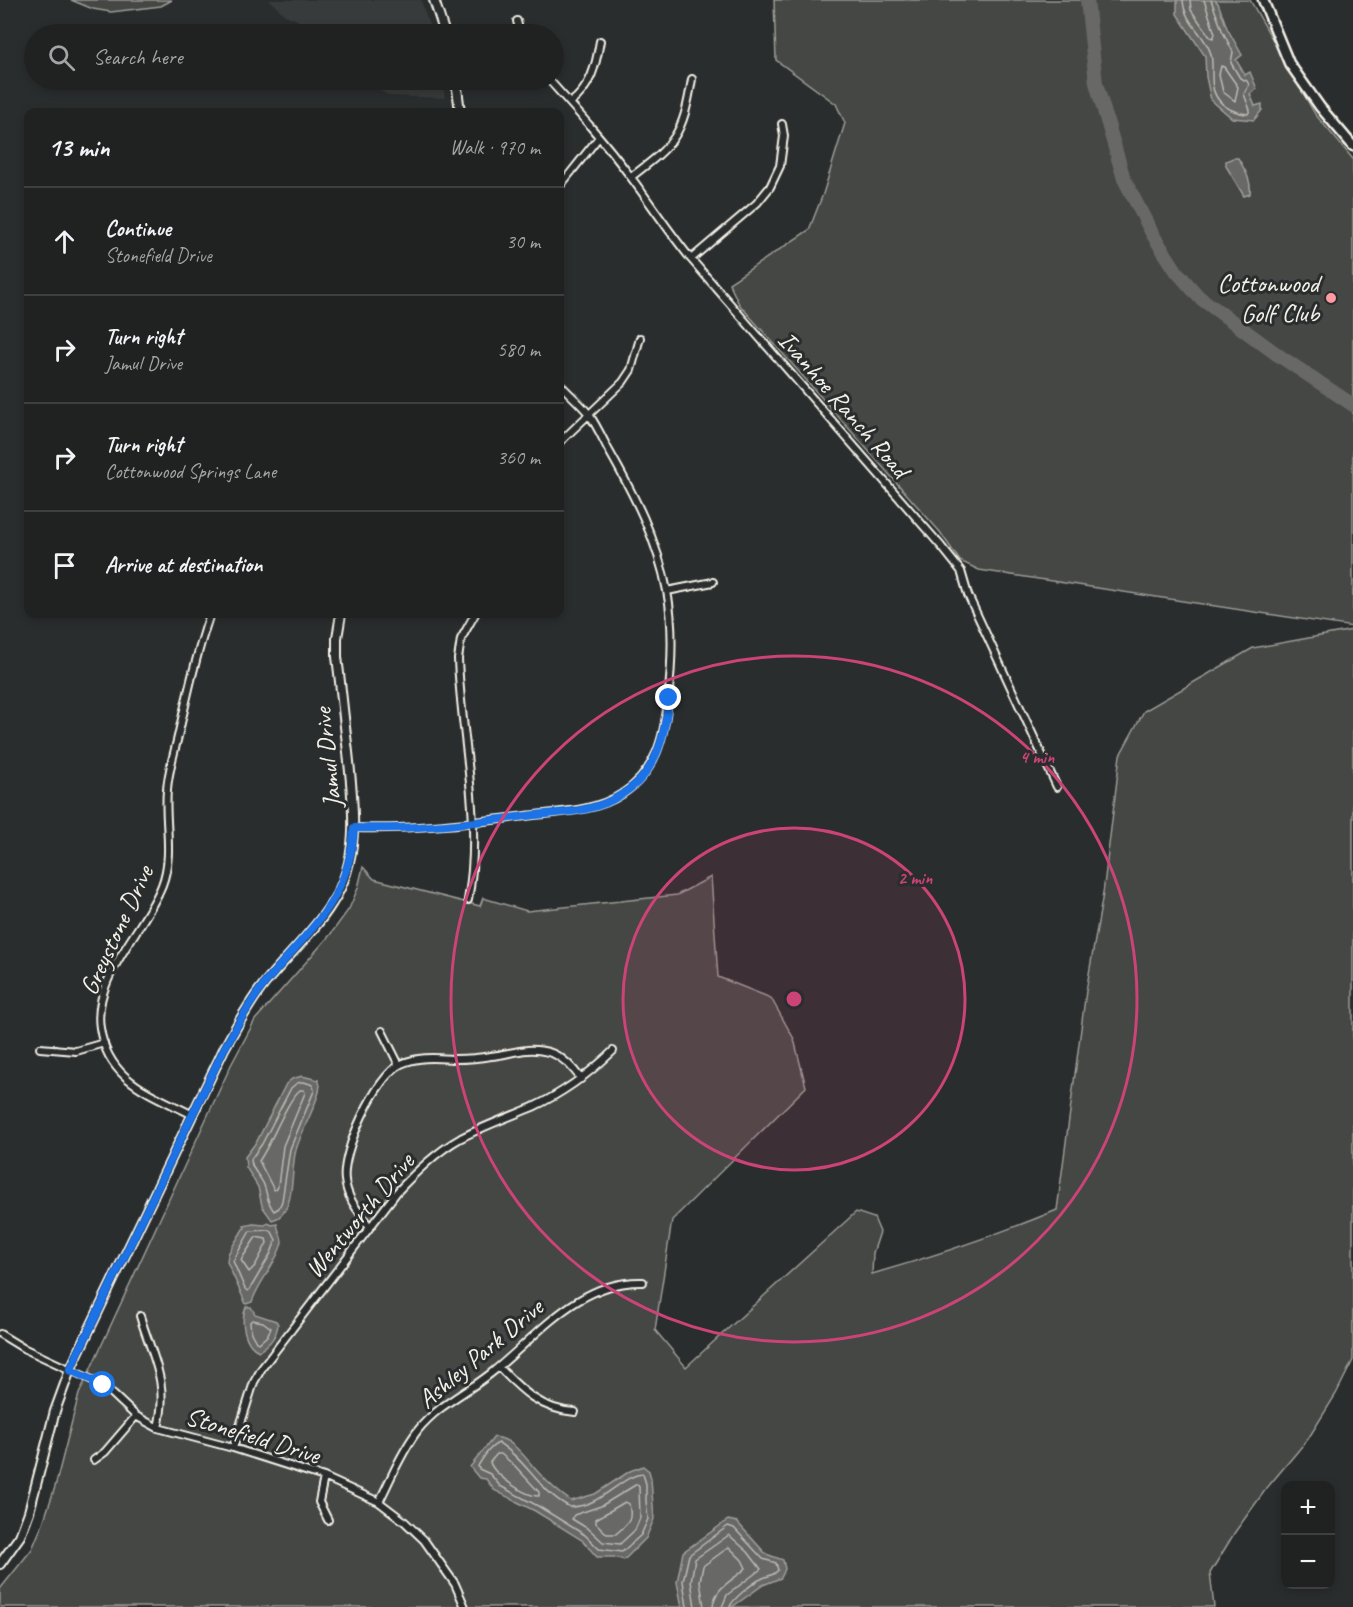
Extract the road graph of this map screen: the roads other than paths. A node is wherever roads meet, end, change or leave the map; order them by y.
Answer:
1 (434, 0) edge
2 (1263, 0) edge
3 (517, 21) dead end
4 (442, 24) edge
5 (518, 24) edge
6 (600, 41) dead end
7 (692, 79) dead end
8 (457, 90) edge
9 (558, 90) edge
10 (570, 103) junction
11 (460, 108) edge
12 (782, 124) dead end
13 (599, 137) junction
14 (1353, 146) edge
15 (631, 177) junction
16 (564, 181) edge
17 (691, 259) junction
18 (640, 338) dead end
19 (564, 388) edge
20 (589, 413) junction
21 (564, 438) edge
22 (713, 582) dead end
23 (667, 591) junction
24 (209, 618) edge
25 (340, 618) edge
26 (473, 618) edge
27 (1057, 787) dead end
28 (473, 823) junction
29 (354, 828) junction
30 (468, 900) dead end
31 (382, 1031) dead end
32 (104, 1043) junction
33 (40, 1048) dead end
34 (613, 1051) dead end
35 (399, 1065) junction
36 (581, 1079) junction
37 (191, 1114) junction
38 (370, 1227) junction
39 (643, 1282) dead end
40 (140, 1316) dead end
41 (0, 1334) edge
42 (499, 1367) junction
43 (70, 1370) junction
44 (575, 1412) dead end
45 (136, 1416) junction
46 (158, 1428) junction
47 (233, 1448) junction
48 (94, 1460) dead end
49 (324, 1477) junction
50 (379, 1502) junction
51 (328, 1520) dead end
52 (0, 1564) edge
53 (465, 1607) edge

1 - 4 street
2 - 14 main road
3 - 5 street
6 - 10 street
7 - 15 street
8 - 11 street
9 - 10 street, Ivanhoe Ranch Road
10 - 13 street, Ivanhoe Ranch Road
12 - 17 street
13 - 15 street, Ivanhoe Ranch Road
13 - 16 street
15 - 17 street, Ivanhoe Ranch Road
17 - 27 street, Ivanhoe Ranch Road
18 - 20 street
19 - 20 street
20 - 21 street
20 - 23 street
22 - 23 street
23 - 28 street
24 - 32 street, Greystone Drive
25 - 29 street, Jamul Drive
26 - 28 street
28 - 29 street
28 - 30 street
29 - 37 street, Jamul Drive
31 - 35 street
32 - 33 street
32 - 37 street, Greystone Drive
34 - 36 street, Wentworth Drive
35 - 36 street
35 - 38 street
36 - 38 street, Wentworth Drive
37 - 43 street, Jamul Drive
38 - 47 street, Wentworth Drive
39 - 42 street, Ashley Park Drive
40 - 46 street
41 - 43 street, Stonefield Drive
42 - 44 street
42 - 50 street, Ashley Park Drive
43 - 45 street, Stonefield Drive
43 - 52 street, Jamul Drive
45 - 46 street, Stonefield Drive
45 - 48 street
46 - 47 street, Stonefield Drive
47 - 49 street, Stonefield Drive
49 - 50 street, Stonefield Drive
49 - 51 street
50 - 53 street, Stonefield Drive

